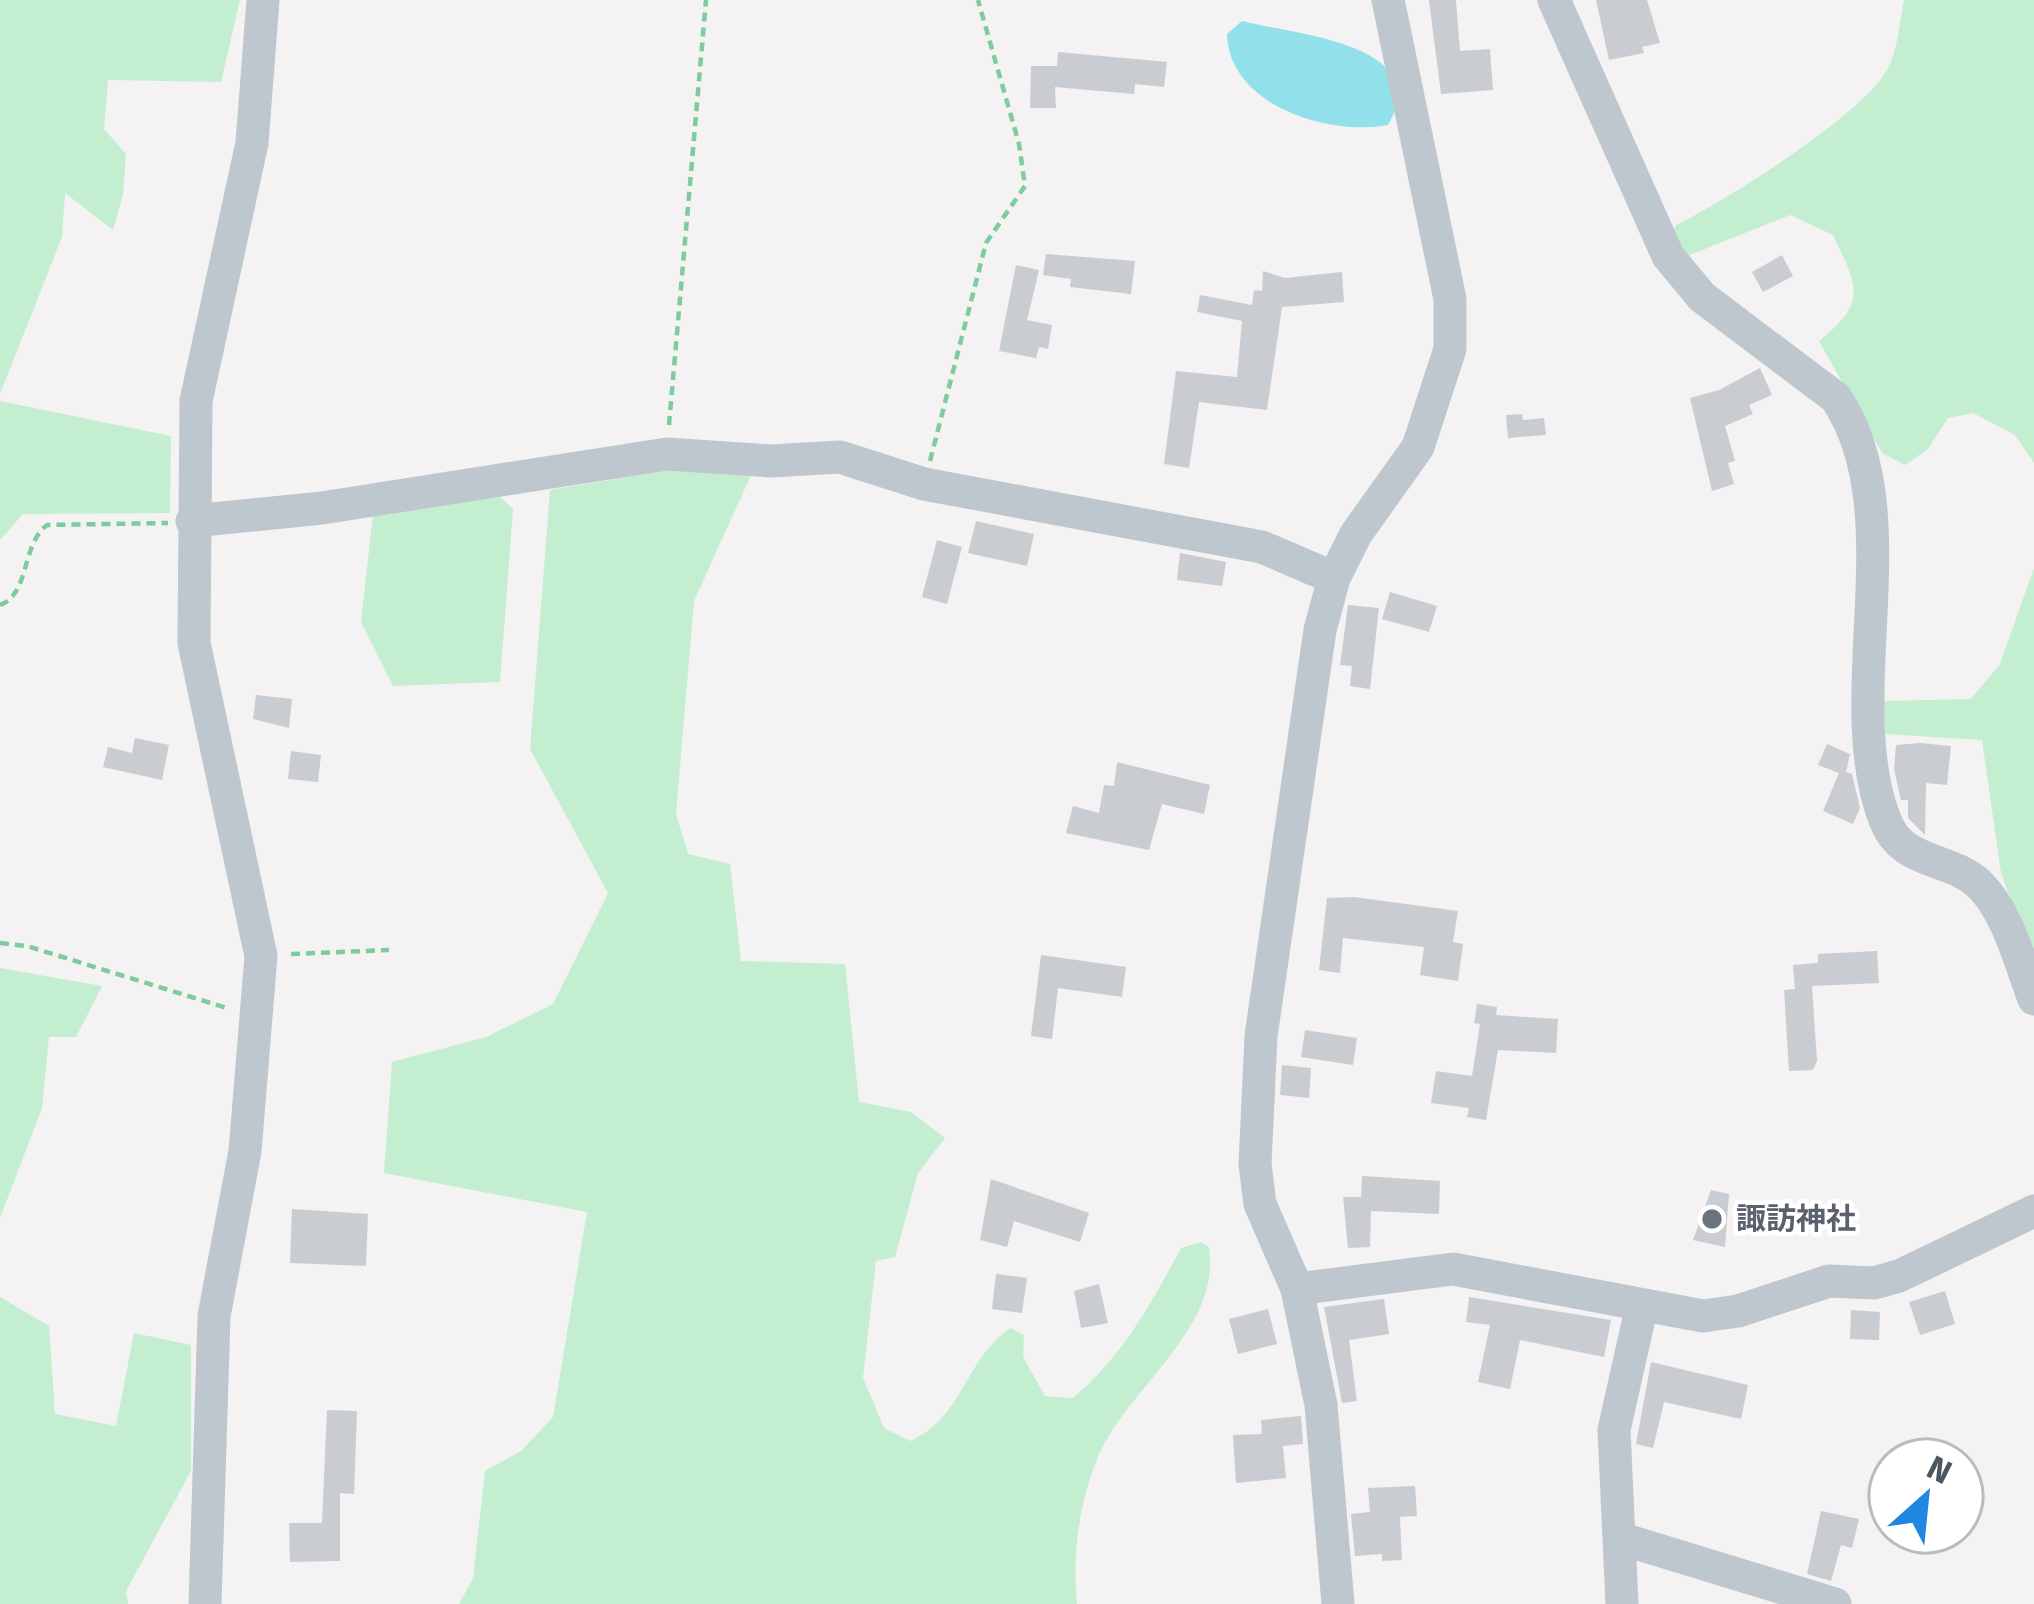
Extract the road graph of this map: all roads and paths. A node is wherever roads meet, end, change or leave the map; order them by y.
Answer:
1 (263, 0) edge
2 (706, 0) edge
3 (978, 0) edge
4 (1388, 0) edge
5 (1555, 0) edge
6 (667, 454) junction
7 (924, 484) junction
8 (192, 521) junction
9 (1334, 578) junction
10 (0, 604) edge
11 (0, 943) edge
12 (389, 950) dead end
13 (261, 956) junction
14 (2034, 999) edge
15 (260, 1014) junction
16 (2034, 1211) edge
17 (1297, 1288) junction
18 (1642, 1305) junction
19 (1619, 1538) junction
20 (205, 1604) edge
21 (1337, 1604) edge
22 (1622, 1604) edge
23 (1835, 1604) edge

1 - 8 street
2 - 6 path
3 - 7 path
4 - 9 street
5 - 14 street
6 - 7 street
6 - 8 street
7 - 9 street
8 - 10 path
8 - 13 street
9 - 17 street
11 - 15 path
12 - 13 path
13 - 15 street
15 - 20 street
16 - 18 street
17 - 18 street
17 - 21 street
18 - 19 street
19 - 22 street
19 - 23 street

